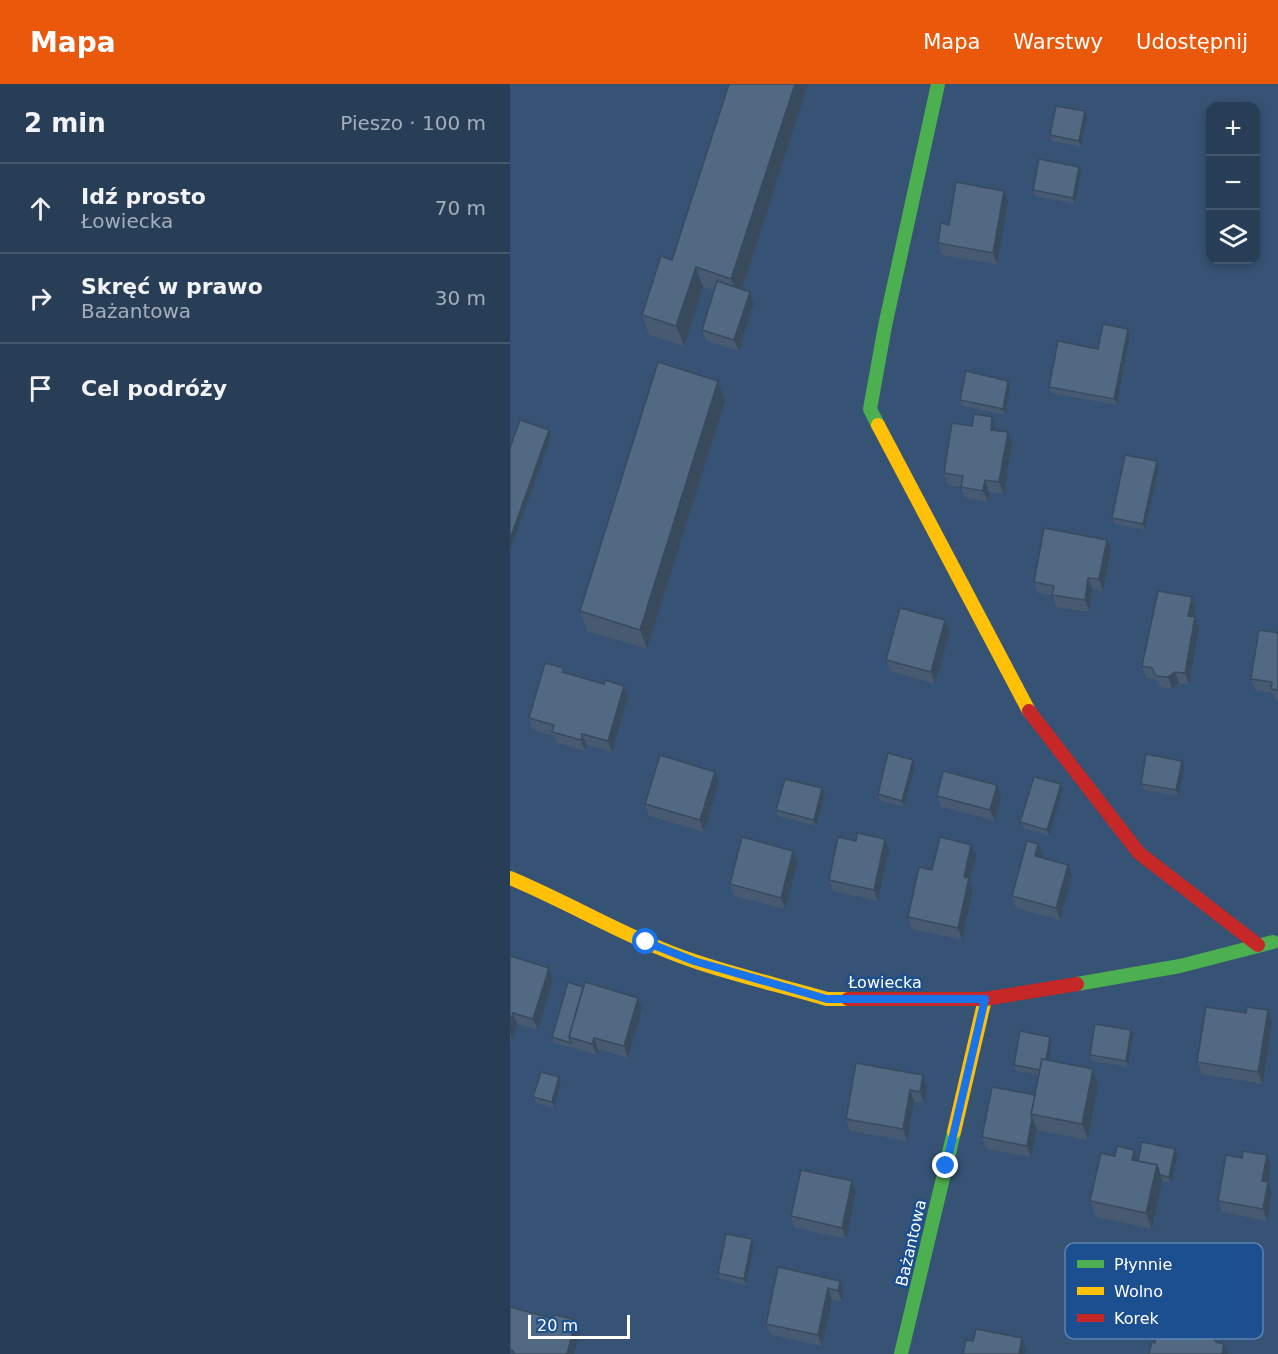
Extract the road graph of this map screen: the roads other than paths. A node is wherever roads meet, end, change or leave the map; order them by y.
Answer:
1 (938, 84) edge
2 (510, 878) edge
3 (1278, 941) edge
4 (1258, 945) junction
5 (985, 999) junction
6 (901, 1354) edge

1 - 4 street
2 - 5 street, Łowiecka
3 - 4 street, Łowiecka
4 - 5 street, Łowiecka
5 - 6 street, Bażantowa

